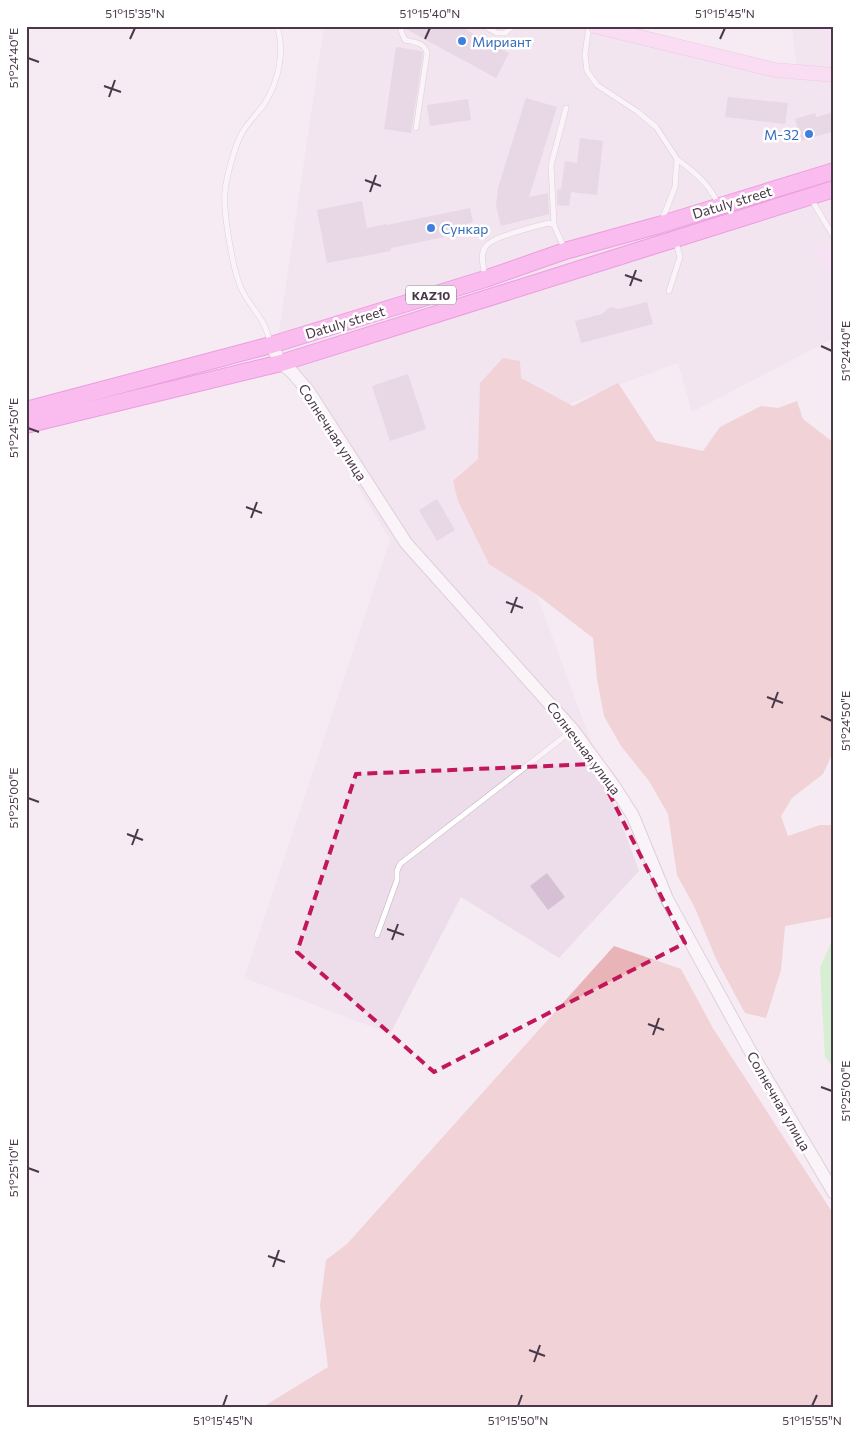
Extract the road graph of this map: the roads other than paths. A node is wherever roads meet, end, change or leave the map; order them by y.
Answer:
1 (277, 26) edge
2 (402, 26) edge
3 (484, 26) edge
4 (513, 26) edge
5 (589, 26) edge
6 (594, 26) edge
7 (834, 75) edge
8 (566, 108) dead end
9 (416, 128) dead end
10 (677, 159) junction
11 (834, 171) edge
12 (834, 189) edge
13 (809, 197) junction
14 (719, 206) junction
15 (659, 224) junction
16 (554, 225) junction
17 (834, 237) edge
18 (675, 239) junction
19 (565, 251) junction
20 (485, 279) junction
21 (669, 291) dead end
22 (271, 344) junction
23 (281, 362) junction
24 (26, 410) edge
25 (26, 425) edge
26 (573, 730) junction
27 (377, 935) dead end
28 (834, 1193) edge

1 - 22 lane
2 - 9 lane
3 - 4 lane
5 - 10 lane
6 - 7 main road
8 - 16 lane
10 - 14 lane
10 - 15 lane
11 - 14 highway, Datuly street / KAZ10
12 - 13 highway, Datuly street / KAZ10
13 - 17 lane
13 - 18 highway, Datuly street / KAZ10
14 - 15 highway, Datuly street / KAZ10
15 - 19 highway, Datuly street / KAZ10
16 - 19 lane
16 - 20 lane
18 - 21 lane
18 - 23 highway, Datuly street / KAZ10
19 - 20 highway, Datuly street / KAZ10
20 - 22 highway, Datuly street / KAZ10
22 - 23 street, Солнечная улица
22 - 24 highway, Datuly street / KAZ10
23 - 25 highway, Datuly street / KAZ10
23 - 26 street, Солнечная улица
26 - 27 lane
26 - 28 street, Солнечная улица

